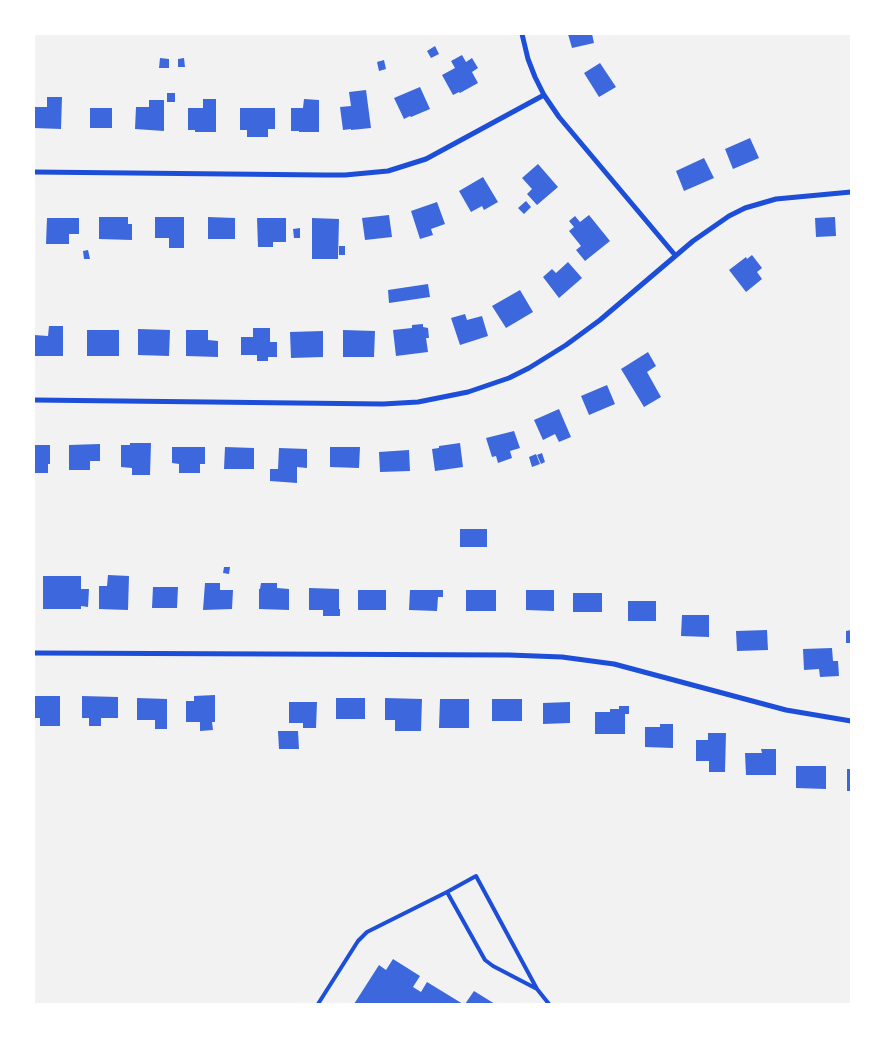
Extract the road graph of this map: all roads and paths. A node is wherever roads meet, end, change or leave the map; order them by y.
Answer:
1 (522, 34) edge
2 (544, 96) junction
3 (34, 172) edge
4 (851, 192) edge
5 (676, 255) junction
6 (34, 400) edge
7 (34, 653) edge
8 (851, 721) edge
9 (447, 892) junction
10 (537, 989) junction
11 (318, 1004) edge
12 (549, 1004) edge

1 - 2 street
2 - 3 street
2 - 5 street
4 - 5 street
5 - 6 street
7 - 8 street
9 - 10 lane
9 - 10 lane
9 - 11 lane
10 - 12 lane

